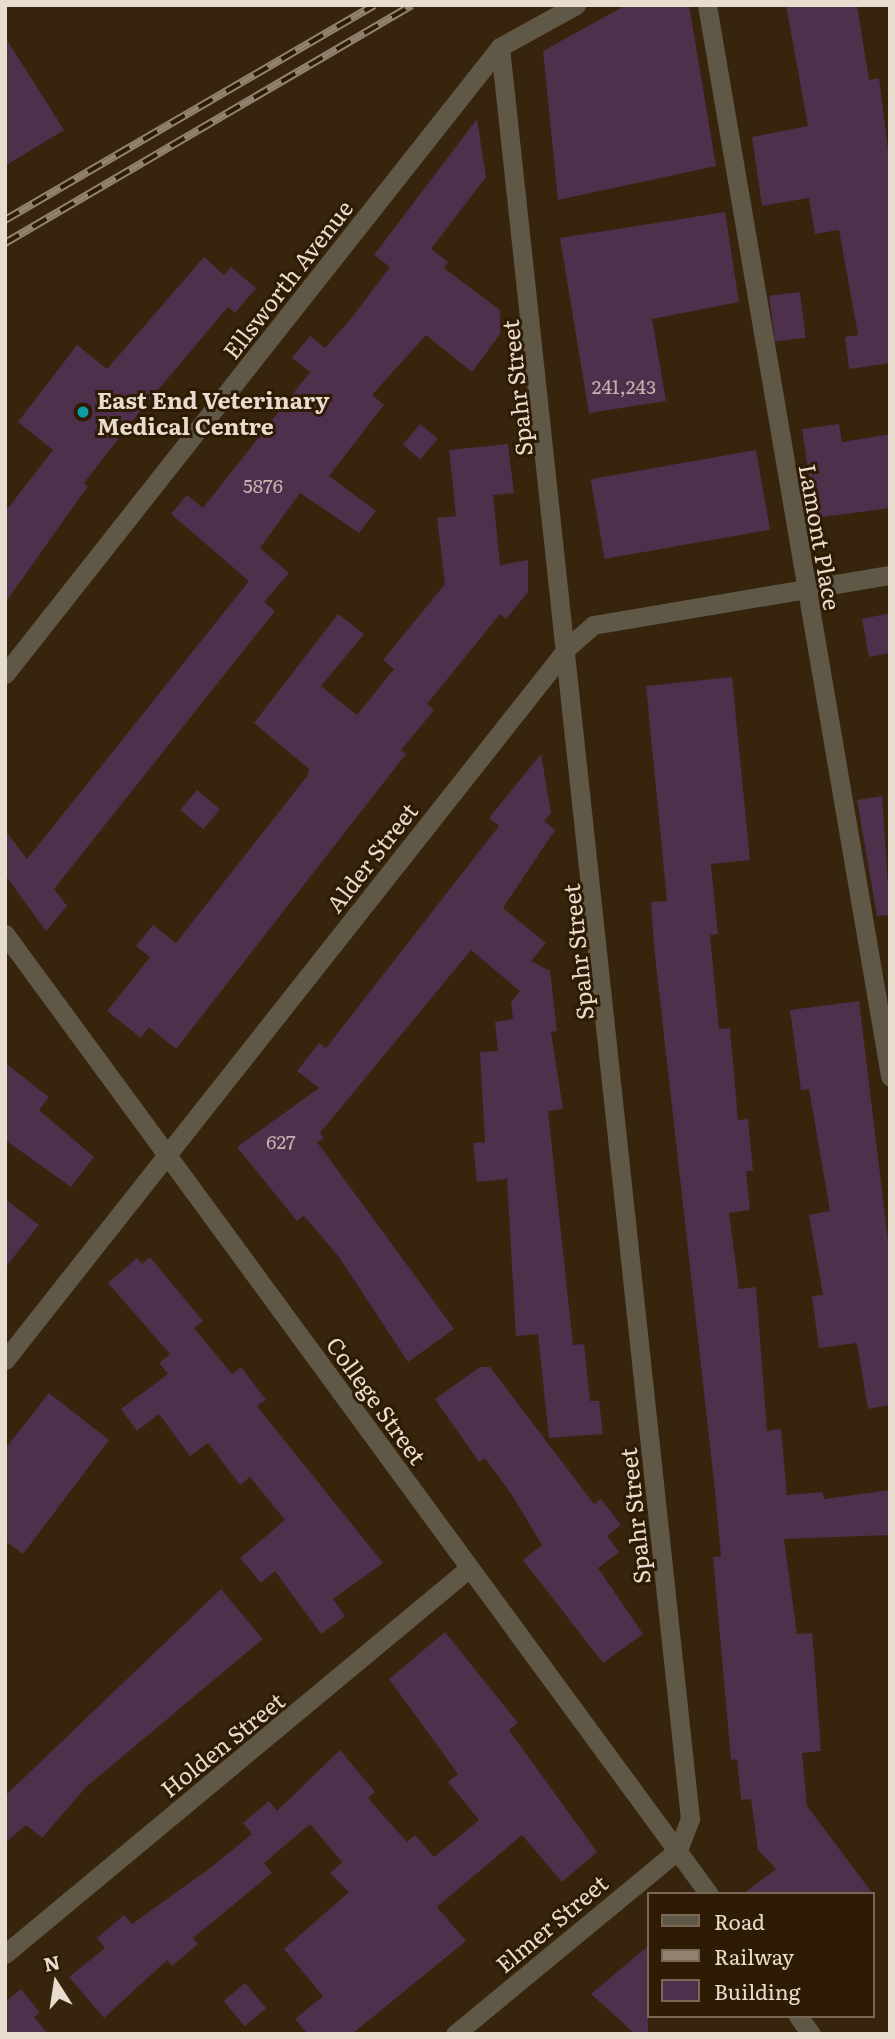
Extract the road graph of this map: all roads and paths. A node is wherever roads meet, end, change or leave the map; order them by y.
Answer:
1 (576, 5) edge
2 (707, 5) edge
3 (500, 47) junction
4 (890, 575) edge
5 (805, 592) junction
6 (568, 647) junction
7 (5, 674) edge
8 (5, 934) edge
9 (890, 1076) edge
10 (169, 1151) junction
11 (5, 1360) edge
12 (468, 1569) junction
13 (678, 1850) junction
14 (708, 1892) edge
15 (5, 1954) edge
16 (799, 2018) edge
17 (455, 2034) edge
18 (811, 2034) edge

1 - 3 street, Ellsworth Avenue
2 - 5 street, Lamont Place
3 - 6 street, Spahr Street
3 - 7 street, Ellsworth Avenue
4 - 5 street, Alder Street
5 - 6 street, Alder Street
5 - 9 street, Lamont Place
6 - 10 street, Alder Street
6 - 13 street, Spahr Street
8 - 10 street, College Street
10 - 11 street, Alder Street
10 - 12 street, College Street
12 - 13 street, College Street
12 - 15 street, Holden Street
13 - 14 street, College Street
13 - 17 street, Elmer Street
16 - 18 street

